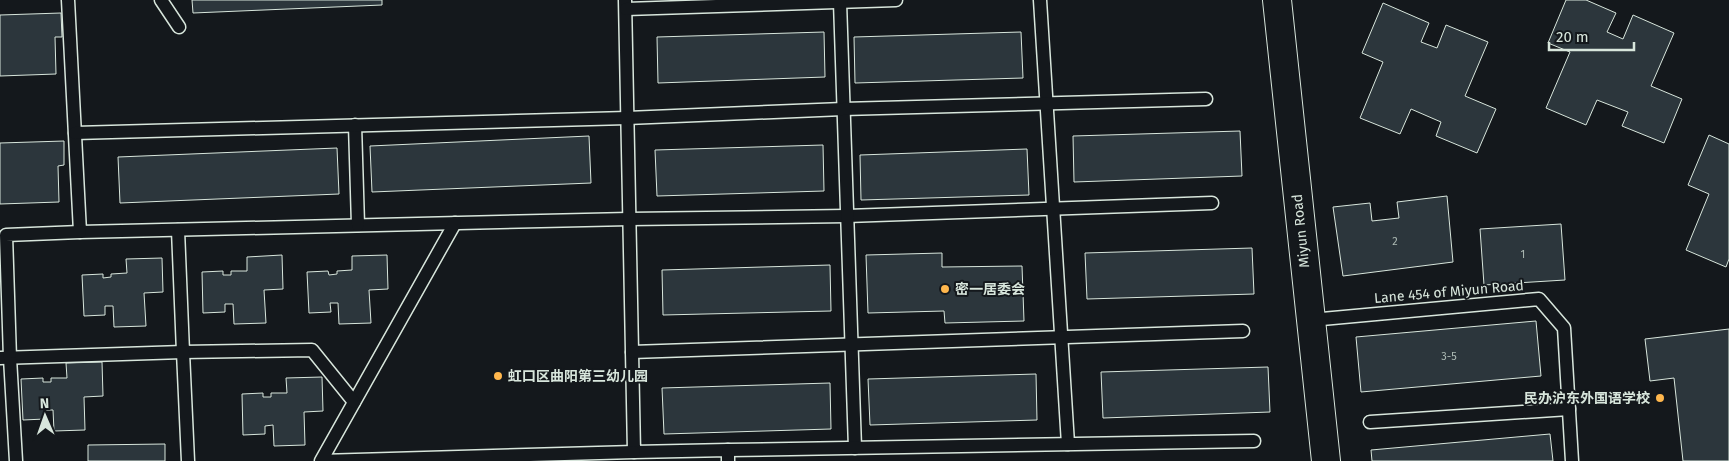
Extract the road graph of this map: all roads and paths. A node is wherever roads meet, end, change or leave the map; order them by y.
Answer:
1 (68, 0) edge
2 (161, 0) edge
3 (896, 0) edge
4 (1040, 0) edge
5 (1276, 0) edge
6 (840, 2) junction
7 (625, 5) edge
8 (179, 27) dead end
9 (1206, 99) dead end
10 (1046, 103) junction
11 (843, 109) junction
12 (627, 118) junction
13 (356, 126) junction
14 (75, 133) junction
15 (1212, 204) dead end
16 (1053, 210) junction
17 (847, 216) junction
18 (629, 219) junction
19 (455, 223) junction
20 (358, 225) junction
21 (178, 230) junction
22 (80, 232) junction
23 (3, 235) edge
24 (1311, 320) junction
25 (1243, 331) dead end
26 (1061, 337) junction
27 (852, 344) junction
28 (183, 352) junction
29 (632, 352) junction
30 (5, 358) edge
31 (354, 402) junction
32 (1569, 409) junction
33 (1370, 422) dead end
34 (1254, 441) dead end
35 (1068, 444) junction
36 (855, 448) junction
37 (634, 452) junction
38 (728, 455) edge
39 (16, 461) edge
40 (188, 461) edge
41 (321, 461) edge
42 (1326, 461) edge
43 (1572, 461) edge

1 - 14 lane
2 - 8 lane
3 - 6 lane
4 - 10 lane
5 - 24 street, Miyun Road
6 - 7 lane
6 - 11 lane
7 - 12 lane
9 - 10 lane
10 - 11 lane
10 - 16 lane
11 - 12 lane
11 - 17 lane
12 - 13 lane
12 - 18 lane
13 - 14 lane
13 - 20 lane
14 - 22 lane
15 - 16 lane
16 - 17 lane
16 - 26 lane
17 - 18 lane
17 - 27 lane
18 - 19 lane
18 - 29 lane
19 - 20 lane
19 - 31 lane
20 - 21 lane
21 - 22 lane
21 - 28 lane
22 - 23 lane
23 - 30 lane
24 - 32 lane, Lane 454 of Miyun Road
24 - 42 street, Miyun Road
25 - 26 lane
26 - 27 lane
26 - 35 lane
27 - 29 lane
27 - 36 lane
28 - 30 lane
28 - 31 lane
28 - 40 lane
29 - 37 lane
30 - 39 lane
31 - 41 lane
32 - 33 lane
32 - 43 lane, Lane 454 of Miyun Road
34 - 35 lane
35 - 36 lane
36 - 38 lane
37 - 38 lane
37 - 41 lane

